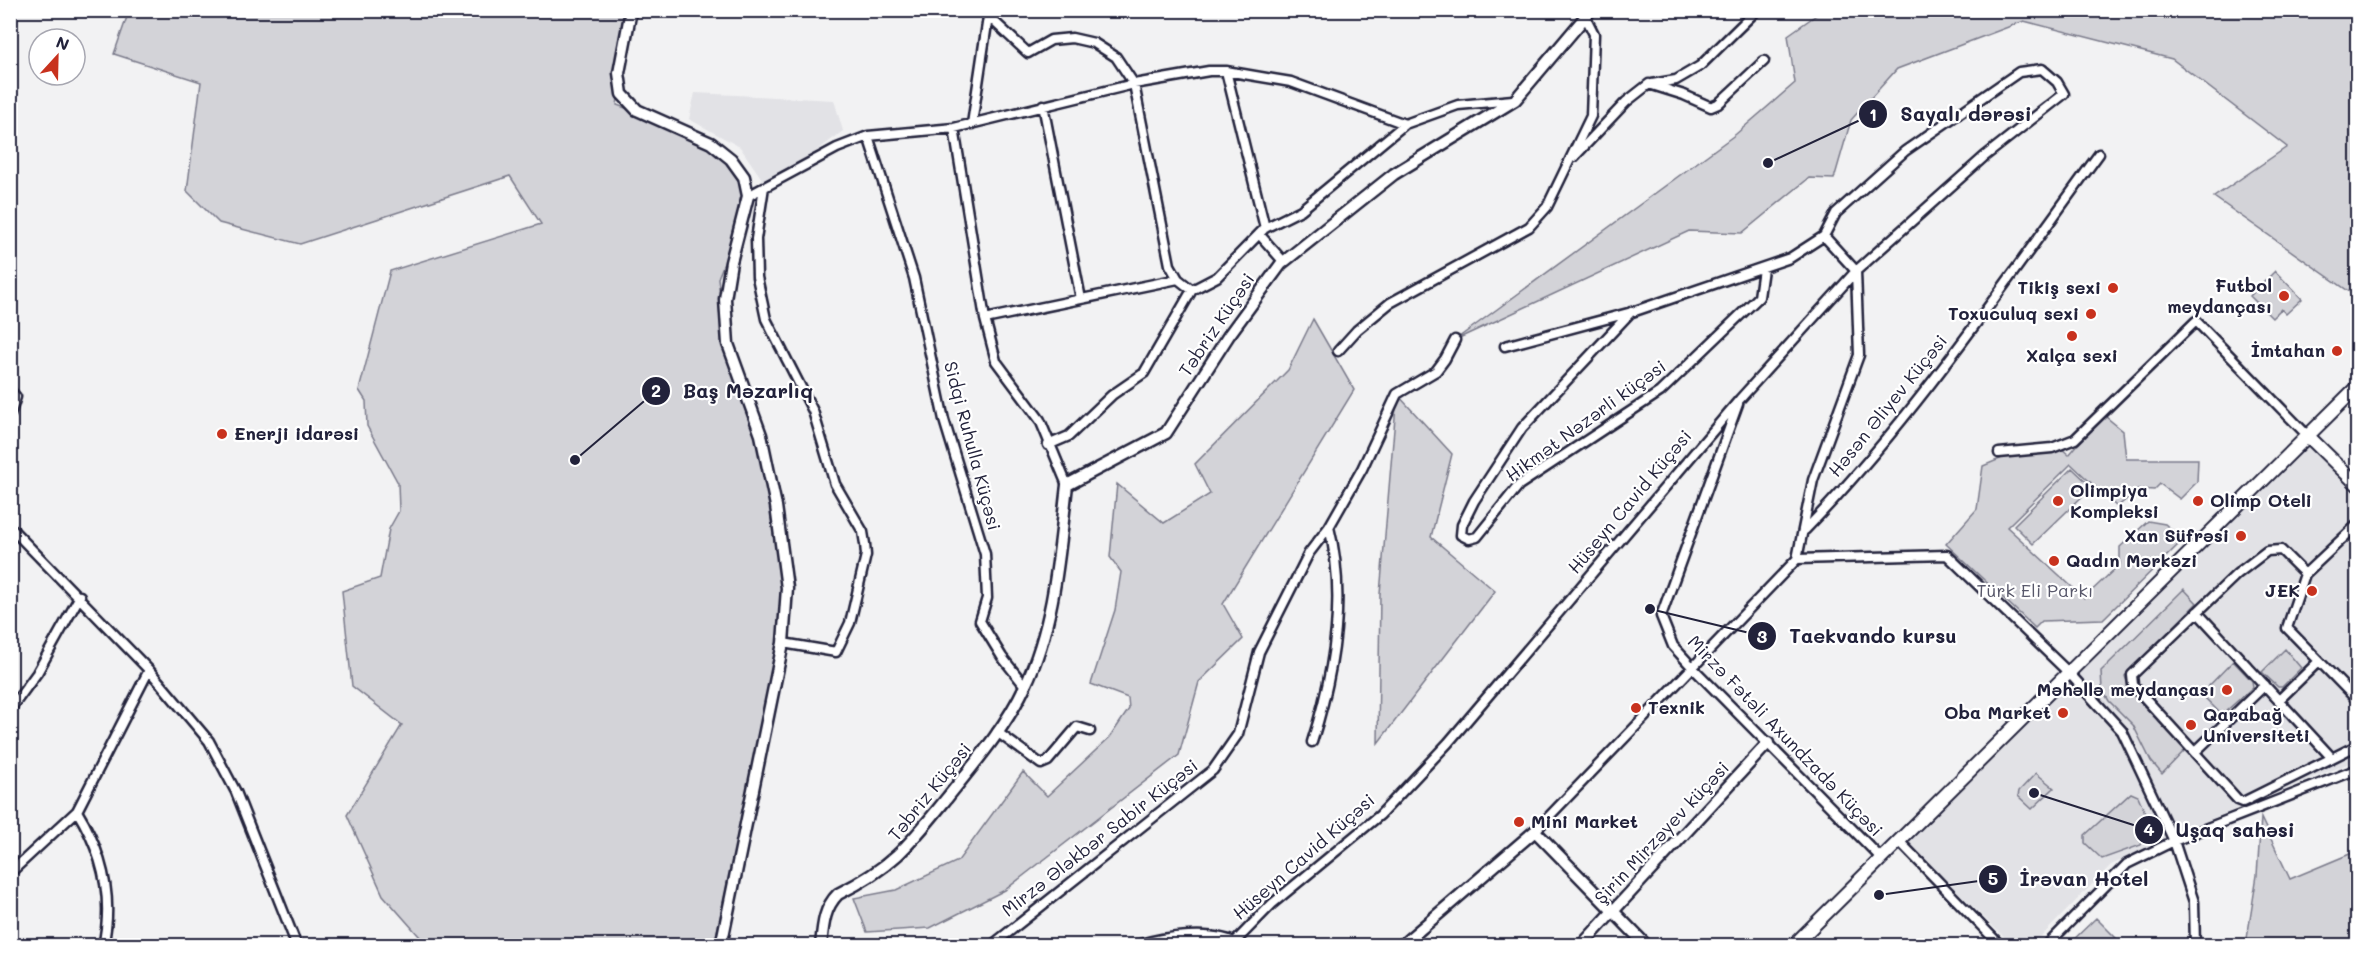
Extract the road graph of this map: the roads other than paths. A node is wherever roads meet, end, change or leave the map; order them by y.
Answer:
1 (631, 10) edge
2 (977, 10) edge
3 (1757, 10) edge
4 (1589, 14) edge
5 (988, 17) junction
6 (1764, 60) dead end
7 (1226, 71) junction
8 (1134, 84) junction
9 (1649, 84) junction
10 (2064, 94) joint
11 (1515, 100) junction
12 (1043, 105) junction
13 (972, 124) junction
14 (1405, 124) junction
15 (954, 128) junction
16 (868, 136) junction
17 (2099, 154) dead end
18 (1571, 160) junction
19 (764, 187) junction
20 (748, 196) junction
21 (1262, 231) junction
22 (1824, 236) junction
23 (1283, 261) junction
24 (1763, 268) junction
25 (1856, 272) junction
26 (1178, 279) junction
27 (1192, 290) junction
28 (1081, 299) junction
29 (1632, 312) junction
30 (985, 319) junction
31 (1455, 340) dead end
32 (1505, 346) dead end
33 (1338, 351) dead end
34 (2358, 386) edge
35 (10, 390) edge
36 (1740, 399) junction
37 (10, 415) edge
38 (2308, 436) junction
39 (1048, 445) junction
40 (1999, 453) dead end
41 (1067, 485) junction
42 (2358, 485) edge
43 (2358, 524) edge
44 (1329, 526) junction
45 (10, 527) edge
46 (1805, 531) junction
47 (1797, 559) junction
48 (2305, 574) junction
49 (80, 596) junction
50 (2197, 612) junction
51 (783, 643) junction
52 (2318, 662) junction
53 (1694, 669) junction
54 (149, 670) junction
55 (2069, 674) junction
56 (2265, 685) junction
57 (1025, 686) junction
58 (2280, 700) junction
59 (2358, 701) edge
60 (10, 710) edge
61 (997, 732) junction
62 (1090, 732) dead end
63 (1312, 742) dead end
64 (1768, 743) junction
65 (2358, 745) edge
66 (2195, 752) junction
67 (2332, 758) junction
68 (2358, 769) edge
69 (77, 811) junction
70 (1535, 831) junction
71 (1899, 841) junction
72 (2174, 842) junction
73 (1881, 858) junction
74 (10, 873) edge
75 (1613, 910) junction
76 (1234, 944) edge
77 (103, 945) edge
78 (297, 945) edge
79 (721, 945) edge
80 (821, 945) edge
81 (991, 945) edge
82 (1137, 945) edge
83 (1401, 945) edge
84 (1581, 945) edge
85 (1647, 945) edge
86 (1793, 945) edge
87 (2001, 945) edge
88 (2046, 945) edge
89 (2195, 945) edge

1 - 20 street
2 - 5 street
3 - 9 street
4 - 11 street, Təbriz Küçəsi
4 - 18 street
5 - 8 street
5 - 13 street
6 - 9 street
7 - 8 street
7 - 14 street
7 - 21 street
8 - 12 street
8 - 26 street
9 - 18 street
10 - 22 street, Hikmət Nəzərli küçəsi
10 - 25 street, Hüseyn Cavid Küçəsi
11 - 14 street
11 - 23 street, Təbriz Küçəsi
12 - 13 street
12 - 28 street
13 - 15 street
14 - 21 street
15 - 16 street
15 - 30 street
16 - 19 street
16 - 57 street, Sidqi Ruhulla Küçəsi
17 - 46 street, Həsən Əliyev Küçəsi
18 - 33 street
19 - 20 street
19 - 51 street
20 - 51 street
21 - 23 street
21 - 27 street
22 - 24 street, Hikmət Nəzərli küçəsi
22 - 25 street
23 - 41 street, Təbriz Küçəsi
24 - 29 street, Hikmət Nəzərli küçəsi
24 - 29 street, Hikmət Nəzərli küçəsi
25 - 36 street, Hüseyn Cavid Küçəsi
25 - 46 street, Həsən Əliyev Küçəsi
26 - 27 street
26 - 28 street
27 - 39 street
28 - 30 street
29 - 32 street, Hikmət Nəzərli küçəsi
30 - 39 street
31 - 44 street, Mirzə Ələkbər Sabir Küçəsi
34 - 38 main road
35 - 37 street
36 - 53 street, Mirzə Fətəli Axundzadə Küçəsi
36 - 76 street, Hüseyn Cavid Küçəsi
38 - 40 street
38 - 42 main road
38 - 55 main road
39 - 41 street
41 - 57 street, Təbriz Küçəsi
43 - 48 street
44 - 63 street
44 - 81 street, Mirzə Ələkbər Sabir Küçəsi
45 - 49 street
46 - 47 street, Həsən Əliyev Küçəsi
47 - 53 street, Həsən Əliyev Küçəsi
47 - 55 street
48 - 50 street
48 - 52 street
49 - 54 street
49 - 60 street
50 - 56 street
50 - 66 street
51 - 79 street
52 - 58 street
52 - 59 street
53 - 64 street, Mirzə Fətəli Axundzadə Küçəsi
53 - 70 street, Həsən Əliyev Küçəsi
54 - 69 street
54 - 78 street
55 - 71 main road
55 - 72 street
56 - 58 street
56 - 66 street
57 - 61 street, Təbriz Küçəsi
58 - 67 street
61 - 62 street
61 - 80 street, Təbriz Küçəsi
64 - 73 street, Mirzə Fətəli Axundzadə Küçəsi
64 - 75 street, Şirin Mirzəyev küçəsi
65 - 67 street
66 - 67 street
68 - 72 street
69 - 74 street
69 - 77 street
70 - 75 street
70 - 83 street, Həsən Əliyev Küçəsi
71 - 73 main road
71 - 87 street
72 - 88 street
72 - 89 street
73 - 86 main road
75 - 84 street, Şirin Mirzəyev küçəsi
75 - 85 street
76 - 82 street

